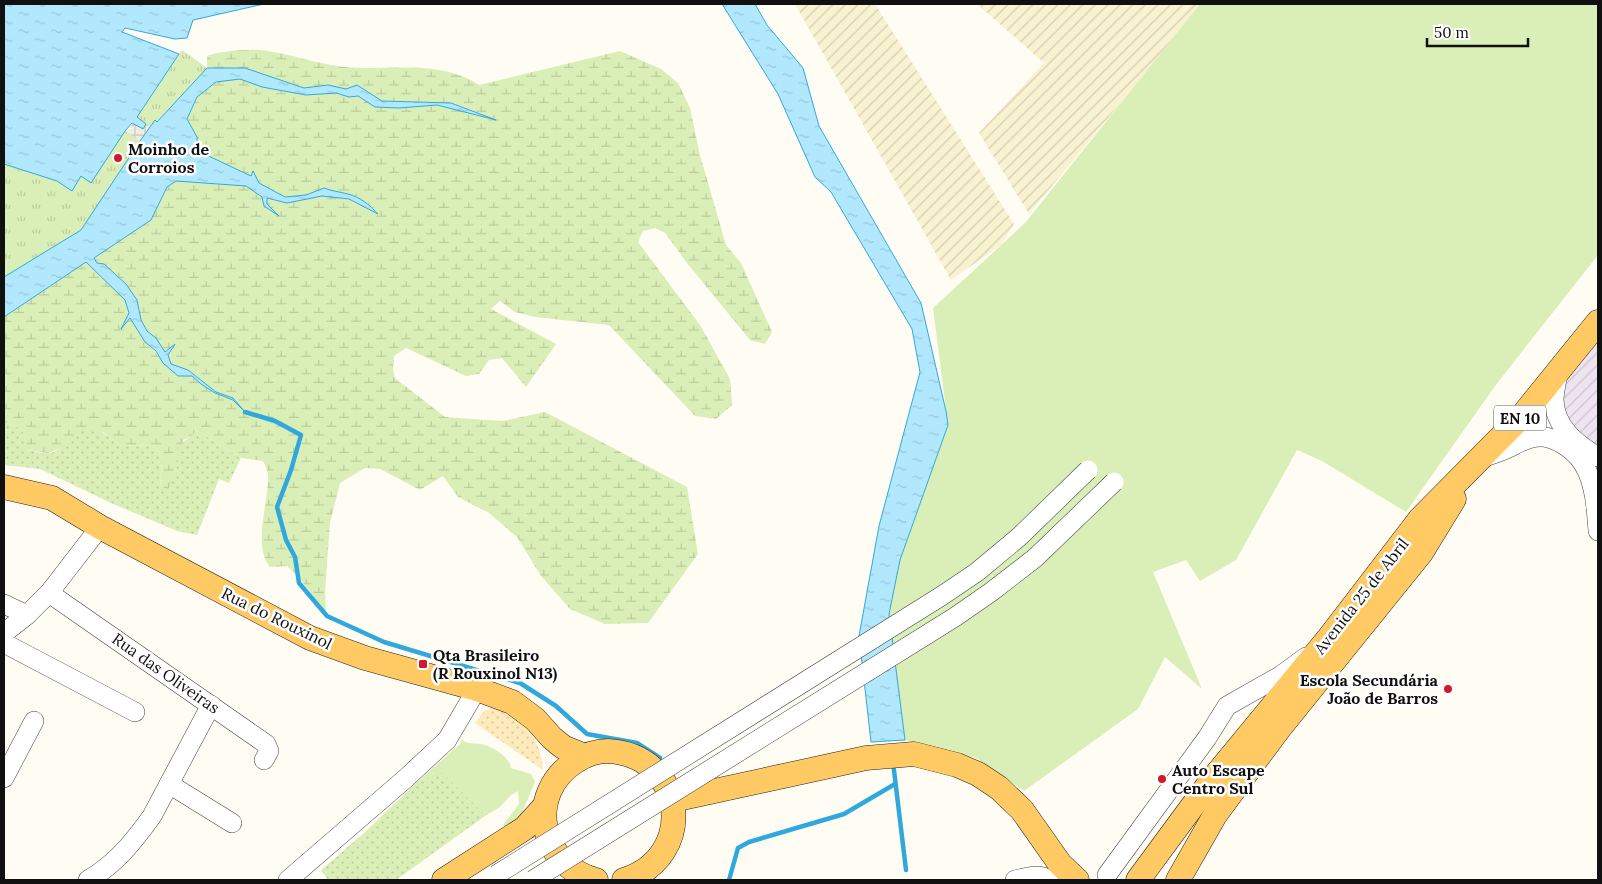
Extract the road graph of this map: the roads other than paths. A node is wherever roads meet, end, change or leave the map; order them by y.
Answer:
1 (1598, 322) edge
2 (1558, 373) junction
3 (1598, 457) edge
4 (1479, 459) junction
5 (1088, 470) dead end
6 (1114, 482) dead end
7 (4, 487) edge
8 (1597, 500) edge
9 (100, 527) junction
10 (1598, 531) edge
11 (50, 592) junction
12 (4, 604) edge
13 (27, 616) junction
14 (4, 632) edge
15 (1328, 639) junction
16 (4, 643) edge
17 (477, 689) junction
18 (211, 705) junction
19 (135, 712) dead end
20 (34, 721) dead end
21 (552, 738) junction
22 (585, 756) junction
23 (264, 760) dead end
24 (4, 778) edge
25 (169, 784) junction
26 (548, 797) junction
27 (673, 800) junction
28 (232, 823) dead end
29 (649, 874) edge
30 (1052, 875) edge
31 (1107, 875) dead end
32 (492, 878) edge
33 (581, 879) edge
34 (88, 880) edge
35 (288, 880) edge
36 (444, 880) edge
37 (533, 880) edge
38 (624, 880) edge
39 (1015, 880) edge
40 (1077, 880) edge
41 (1138, 880) edge
42 (1178, 880) edge

1 - 2 main road, Avenida 25 de Abril / EN 10
2 - 3 street
2 - 4 main road, Avenida 25 de Abril / EN 10
4 - 8 street
4 - 15 main road, Avenida 25 de Abril / EN 10
4 - 42 main road, Avenida 25 de Abril / EN 10
5 - 32 street, bridge
6 - 37 street, bridge
7 - 9 main road, Rua do Rouxinol
8 - 10 street
9 - 11 street
9 - 17 main road, Rua do Rouxinol
11 - 13 street
11 - 18 street, Rua das Oliveiras
12 - 13 street
13 - 14 street
15 - 31 street
15 - 41 main road, Avenida 25 de Abril / EN 10
16 - 19 street
17 - 21 main road, Rua do Rouxinol
17 - 35 street
18 - 23 street, Rua das Oliveiras
18 - 25 street
20 - 24 street
21 - 22 main road, Rua do Rouxinol
21 - 26 main road
22 - 26 main road
22 - 27 main road
25 - 28 street
25 - 34 street
26 - 33 main road
26 - 36 main road
27 - 29 main road
27 - 30 main road
29 - 38 main road
30 - 39 street
30 - 40 main road

